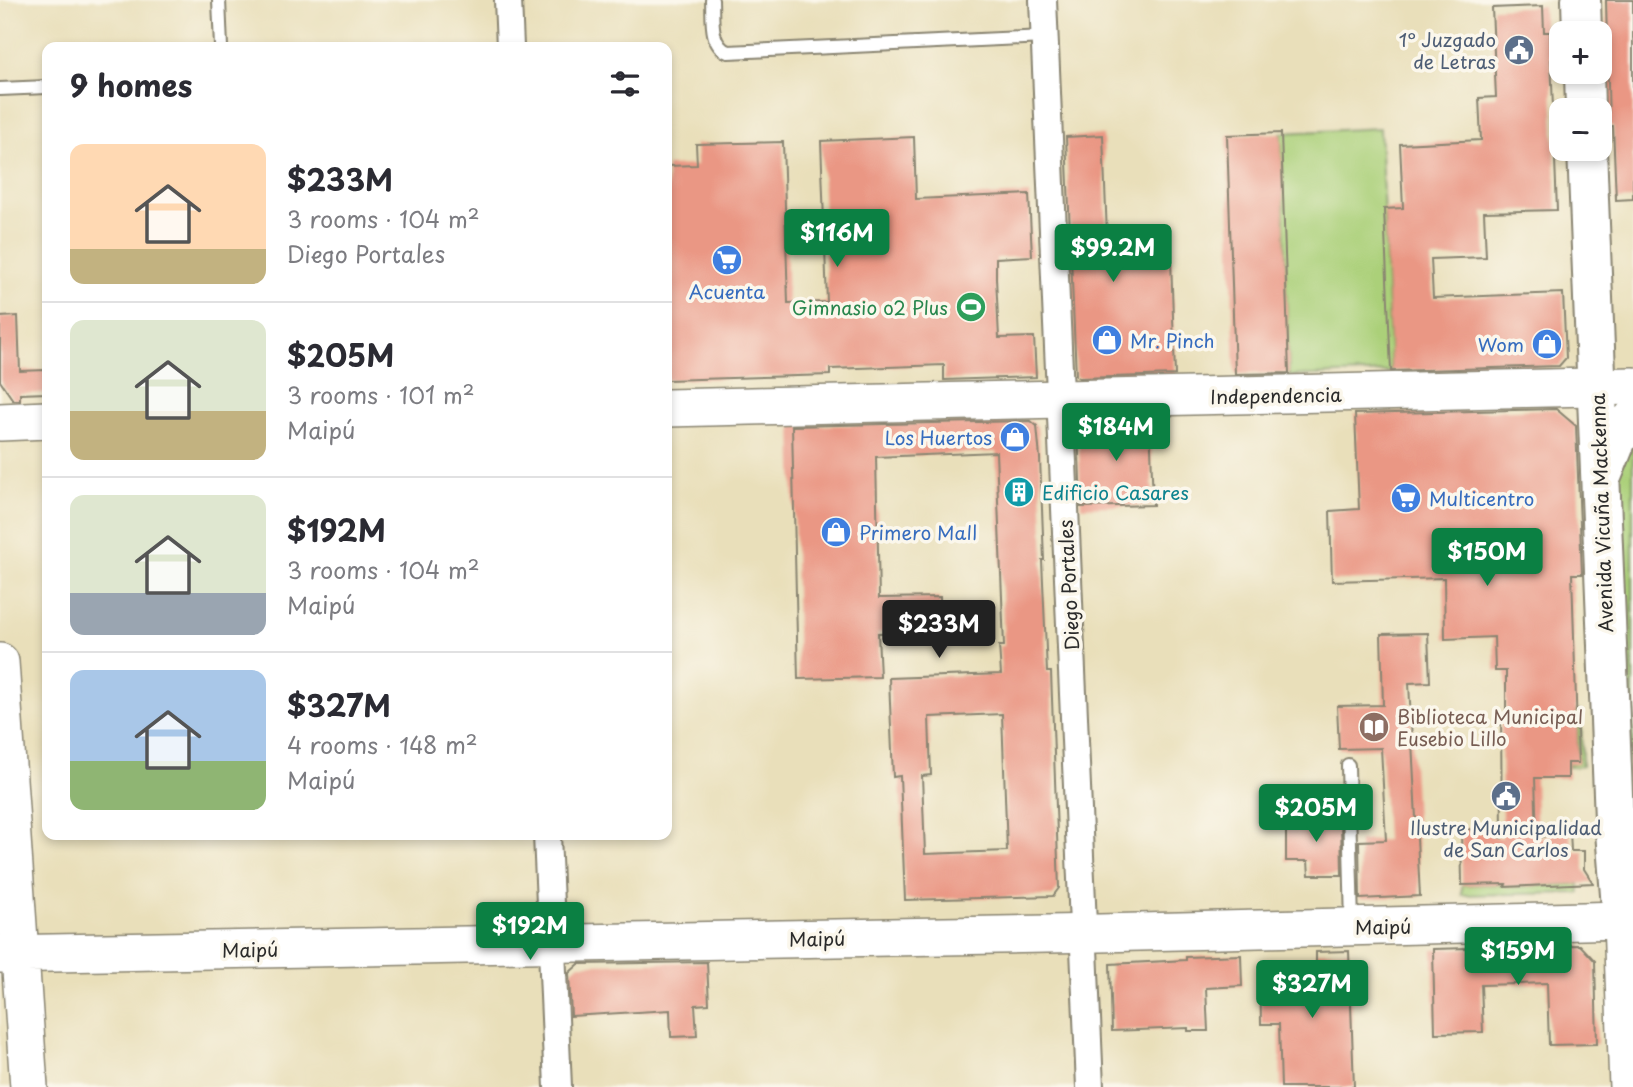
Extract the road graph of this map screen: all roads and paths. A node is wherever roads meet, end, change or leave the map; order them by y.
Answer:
1 (219, 0) edge
2 (508, 0) edge
3 (712, 0) edge
4 (1043, 0) edge
5 (1581, 0) edge
6 (1582, 21) edge
7 (1044, 37) junction
8 (222, 42) edge
9 (510, 42) edge
10 (42, 87) edge
11 (0, 89) edge
12 (1588, 161) edge
13 (1614, 387) edge
14 (1059, 401) junction
15 (672, 408) edge
16 (1633, 418) edge
17 (42, 421) edge
18 (0, 422) edge
19 (1601, 498) junction
20 (0, 662) edge
21 (1348, 765) dead end
22 (1614, 819) junction
23 (547, 840) edge
24 (1633, 858) edge
25 (1627, 920) edge
26 (1352, 927) junction
27 (1085, 933) junction
28 (552, 943) junction
29 (10, 954) edge
30 (29, 1087) edge
31 (558, 1087) edge
32 (1090, 1087) edge
33 (1628, 1087) edge

1 - 8 lane
2 - 9 street
3 - 7 lane
4 - 7 street, Diego Portales
5 - 6 main road
7 - 14 street, Diego Portales
10 - 11 lane
12 - 13 main road, Avenida Vicuña Mackenna
13 - 14 street, Independencia
13 - 19 main road, Avenida Vicuña Mackenna
14 - 15 street, Independencia
14 - 27 street, Diego Portales
16 - 19 main road
17 - 18 street
19 - 22 main road, Avenida Vicuña Mackenna
20 - 29 street
21 - 26 lane
22 - 24 main road
22 - 25 main road, Avenida Vicuña Mackenna
23 - 28 street
25 - 26 street, Maipú
25 - 33 street, Avenida Vicuña Mackenna
26 - 27 street, Maipú
27 - 28 street, Maipú
27 - 32 street, Diego Portales
28 - 29 street, Maipú
28 - 31 street
29 - 30 street

